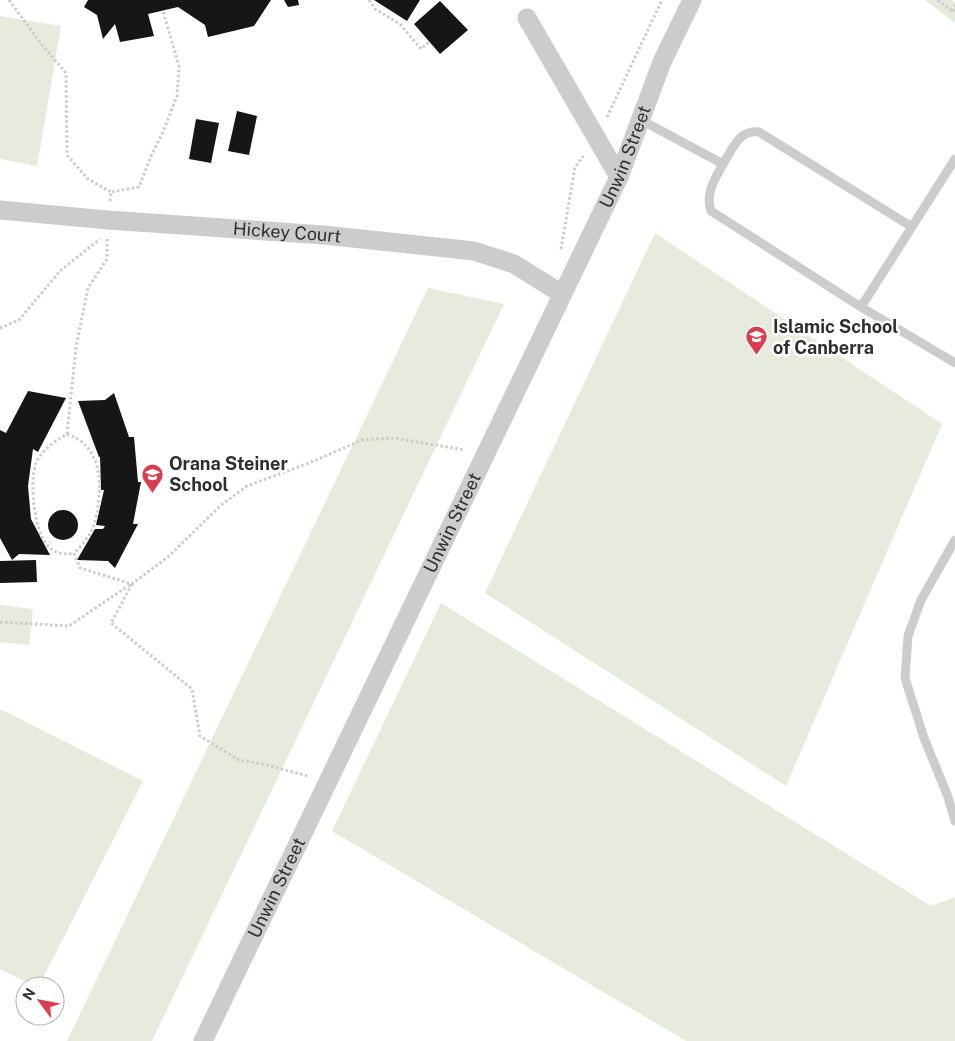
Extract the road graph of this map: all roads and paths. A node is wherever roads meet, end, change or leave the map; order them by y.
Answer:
1 (9, 0) edge
2 (369, 0) edge
3 (662, 0) edge
4 (692, 0) edge
5 (938, 0) edge
6 (955, 5) edge
7 (163, 11) dead end
8 (954, 11) edge
9 (527, 18) dead end
10 (429, 42) dead end
11 (641, 120) junction
12 (595, 138) junction
13 (955, 159) edge
14 (723, 164) junction
15 (619, 177) junction
16 (111, 192) junction
17 (109, 209) dead end
18 (0, 210) edge
19 (912, 227) junction
20 (560, 252) dead end
21 (562, 294) junction
22 (861, 307) junction
23 (0, 328) edge
24 (955, 363) edge
25 (67, 434) junction
26 (465, 450) dead end
27 (955, 540) edge
28 (74, 553) junction
29 (132, 584) junction
30 (0, 622) edge
31 (308, 776) dead end
32 (955, 821) edge
33 (203, 1041) edge

1 - 16 path
2 - 10 path
3 - 12 path
4 - 11 street, Unwin Street
5 - 8 path
6 - 8 path
7 - 16 path
9 - 12 street
11 - 14 lane
11 - 15 street, Unwin Street
12 - 15 street
12 - 20 path
13 - 19 lane
14 - 19 lane
14 - 22 lane
15 - 21 street, Unwin Street
16 - 17 path
18 - 21 street, Hickey Court
19 - 22 lane
21 - 33 street, Unwin Street
22 - 24 lane
23 - 25 path
25 - 28 path
25 - 28 path
26 - 29 path
27 - 32 lane
28 - 29 path
29 - 30 path
29 - 31 path

